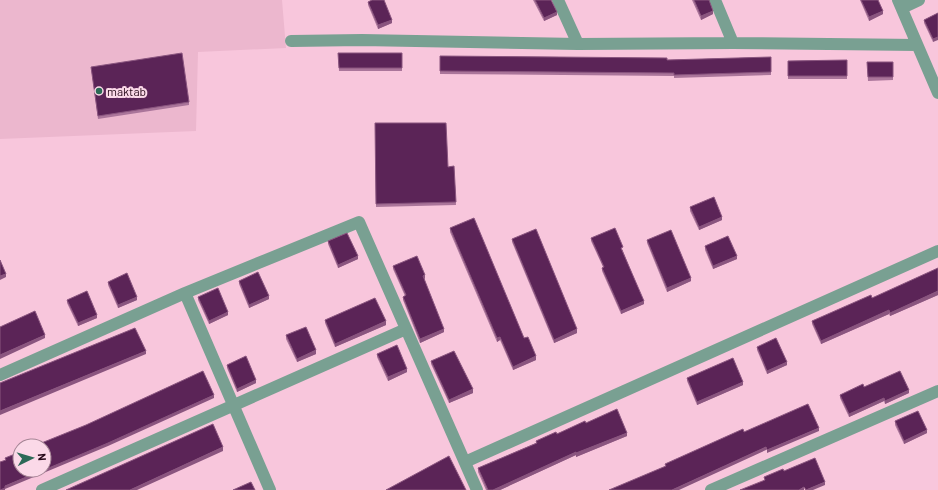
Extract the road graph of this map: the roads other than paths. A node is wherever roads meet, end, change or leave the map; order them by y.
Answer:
1 (558, 0) edge
2 (715, 0) edge
3 (919, 0) edge
4 (900, 4) edge
5 (291, 41) dead end
6 (733, 43) junction
7 (578, 44) junction
8 (917, 45) junction
9 (938, 93) edge
10 (938, 251) edge
11 (185, 294) junction
12 (406, 329) junction
13 (0, 374) edge
14 (938, 391) edge
15 (234, 407) junction
16 (465, 462) junction
17 (42, 490) edge
18 (270, 490) edge
19 (477, 490) edge
20 (711, 490) edge

1 - 7 street
2 - 6 street
3 - 4 street
4 - 8 street
5 - 7 street
6 - 7 street
6 - 8 street
8 - 9 street
10 - 16 street
11 - 12 street
11 - 13 street
11 - 15 street
12 - 15 street
12 - 16 street
14 - 20 street
15 - 17 street
15 - 18 street
16 - 19 street

